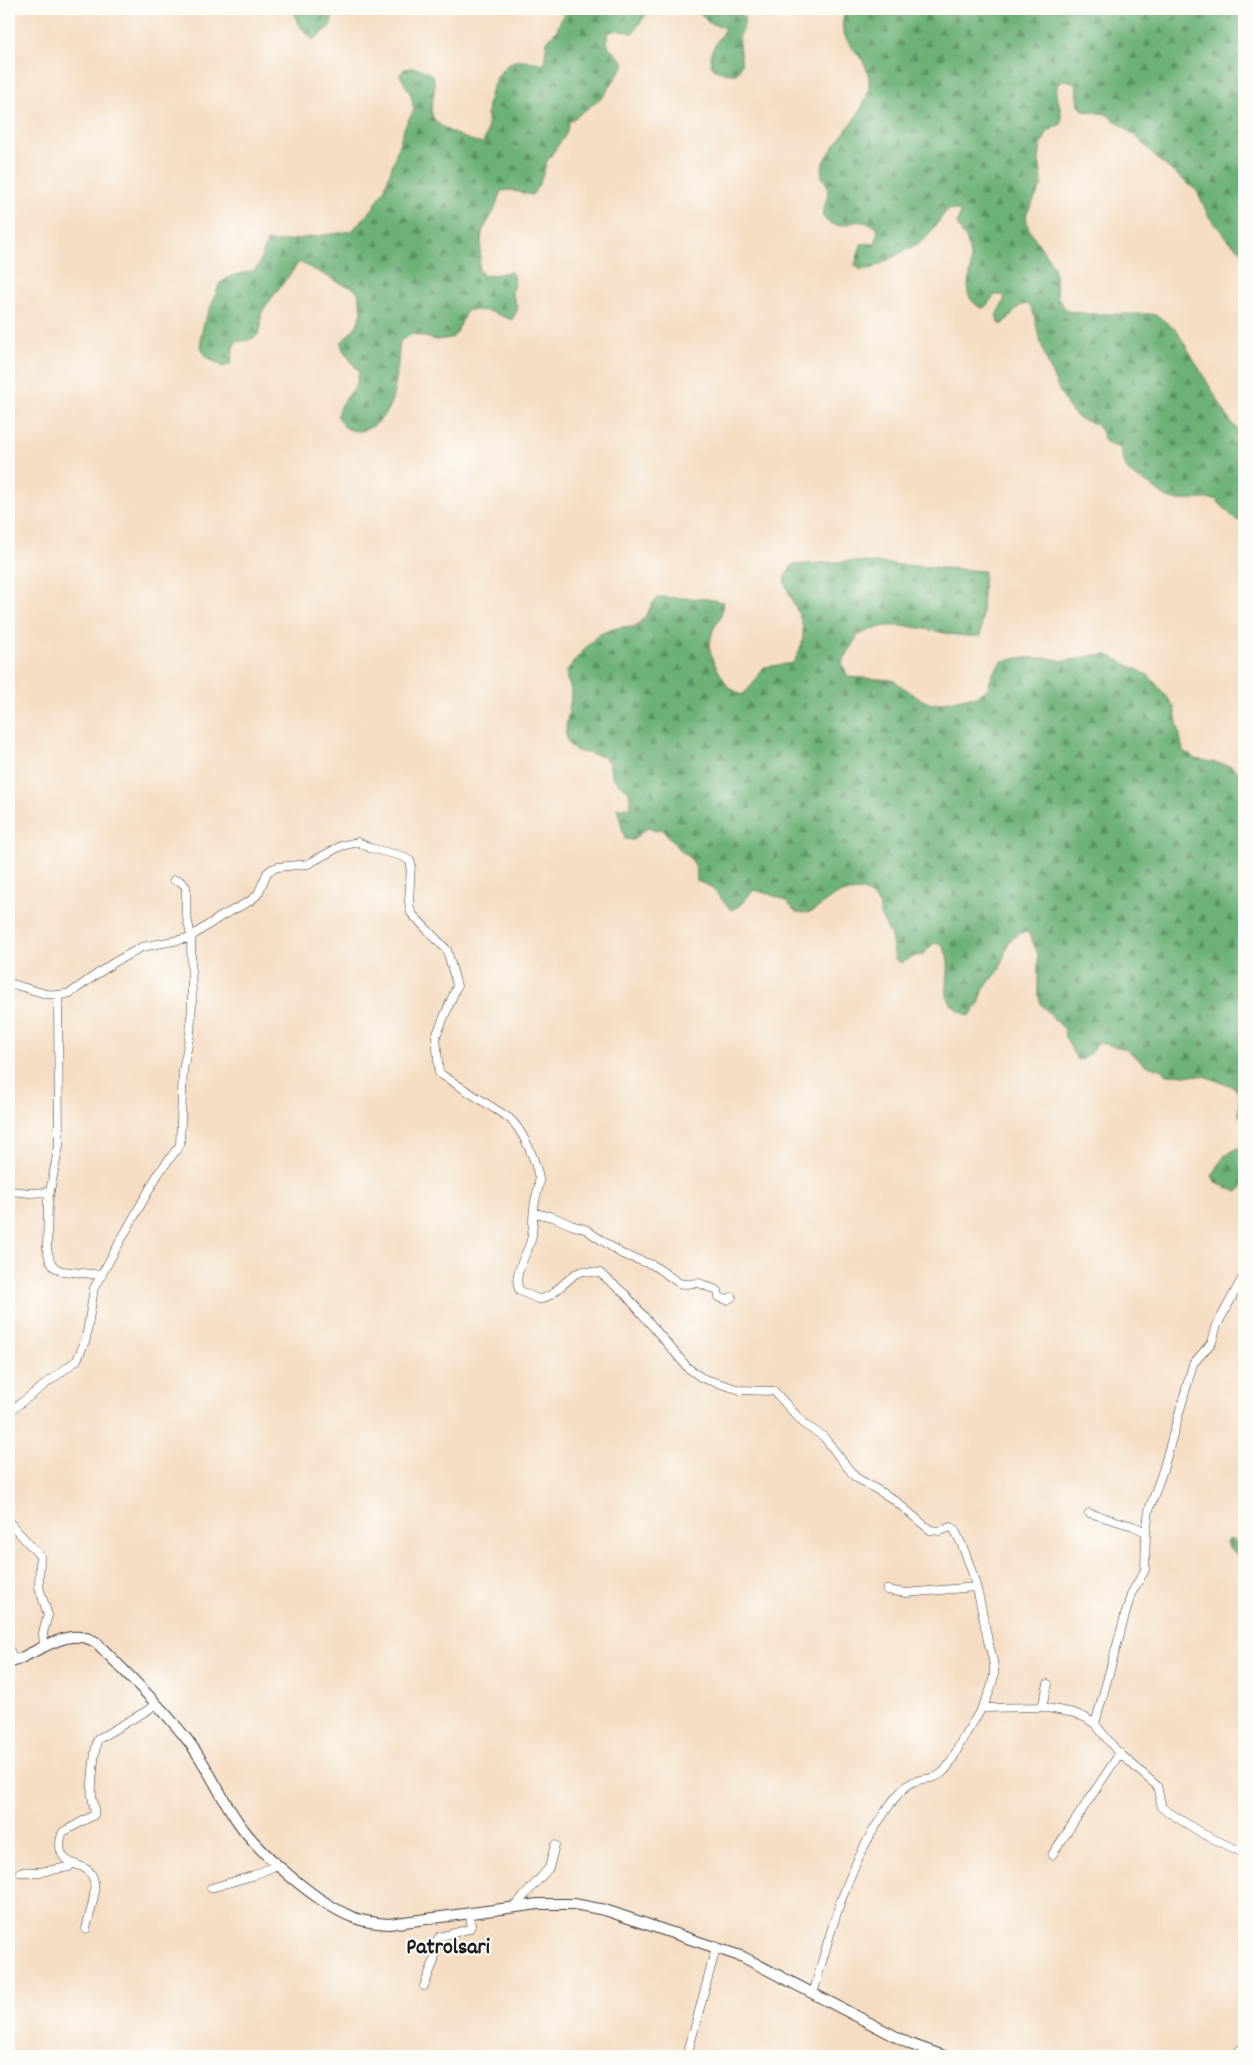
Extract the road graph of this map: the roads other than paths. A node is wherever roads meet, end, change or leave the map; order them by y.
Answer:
1 (174, 880) dead end
2 (191, 936) junction
3 (9, 983) edge
4 (58, 995) junction
5 (9, 1188) edge
6 (50, 1192) junction
7 (534, 1213) junction
8 (102, 1275) junction
9 (1244, 1275) edge
10 (732, 1297) dead end
11 (9, 1412) edge
12 (1089, 1513) dead end
13 (9, 1522) edge
14 (1146, 1532) junction
15 (975, 1587) junction
16 (887, 1590) dead end
17 (44, 1647) junction
18 (9, 1649) edge
19 (12, 1662) edge
20 (1048, 1684) dead end
21 (154, 1704) junction
22 (1042, 1707) junction
23 (983, 1708) junction
24 (1095, 1724) junction
25 (1120, 1753) junction
26 (555, 1845) dead end
27 (1244, 1853) edge
28 (1052, 1855) dead end
29 (72, 1863) junction
30 (277, 1865) junction
31 (20, 1872) dead end
32 (211, 1888) dead end
33 (515, 1906) junction
34 (470, 1913) junction
35 (86, 1929) dead end
36 (716, 1948) junction
37 (424, 1986) dead end
38 (812, 1994) junction
39 (1244, 2045) edge
40 (687, 2056) edge
41 (944, 2056) edge
42 (1235, 2056) edge

1 - 2 street
2 - 4 street
2 - 7 street
2 - 8 street
3 - 4 street
4 - 6 street
5 - 6 street
6 - 8 street
7 - 10 street
7 - 15 street
8 - 11 street
9 - 14 street
12 - 14 street
13 - 17 street
14 - 24 street
15 - 16 street
15 - 23 street
17 - 19 street
17 - 21 street
18 - 19 street
20 - 22 street
21 - 29 street
21 - 30 street
22 - 23 street
22 - 24 street
23 - 38 street
24 - 25 street
25 - 27 street
25 - 28 street
26 - 33 street
29 - 31 street
29 - 35 street
30 - 32 street
30 - 34 street
33 - 34 street
33 - 36 street
34 - 37 street
36 - 38 street
36 - 40 street
38 - 41 street
39 - 42 street

